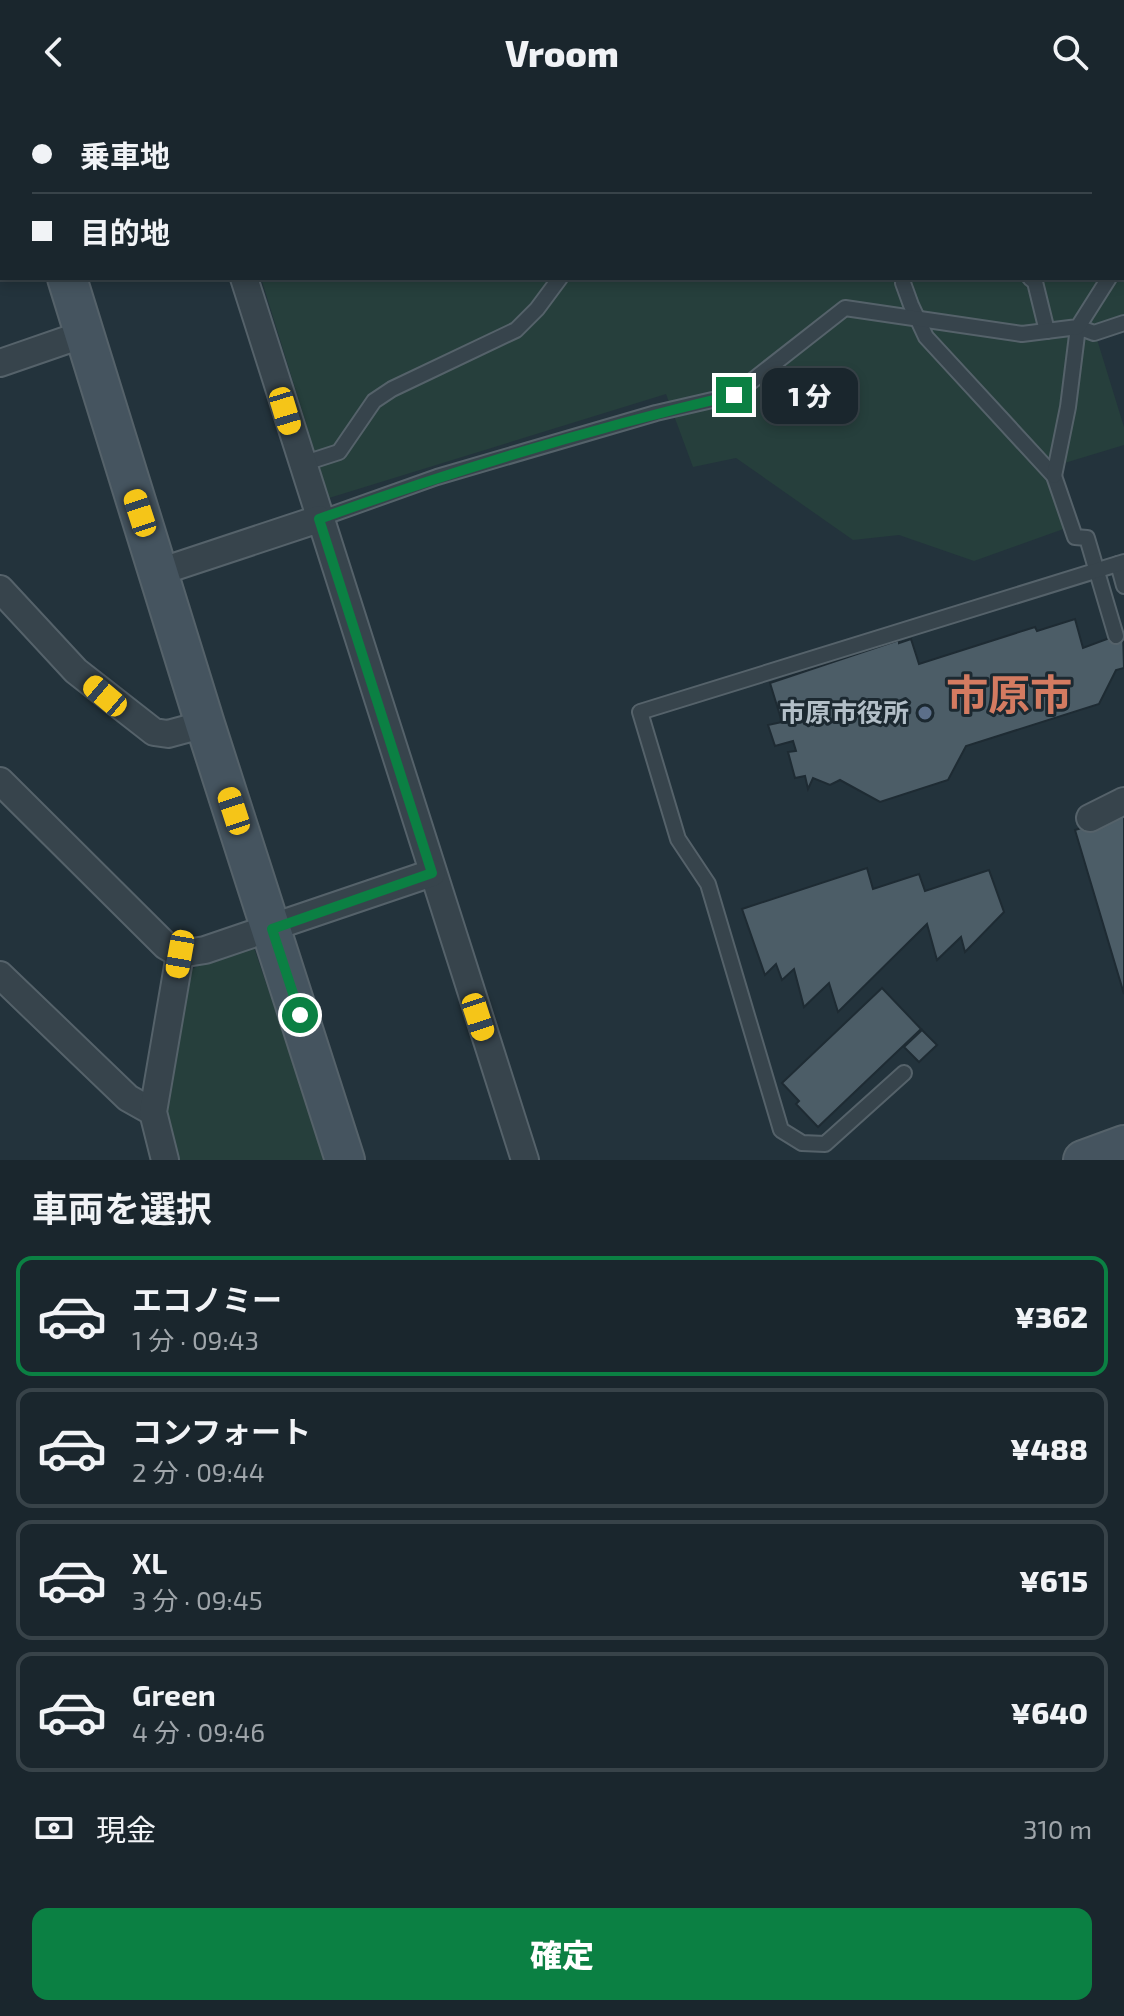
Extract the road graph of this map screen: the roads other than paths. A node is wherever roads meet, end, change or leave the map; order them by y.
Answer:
1 (68, 280) edge
2 (245, 280) edge
3 (559, 280) edge
4 (904, 280) edge
5 (1032, 280) edge
6 (1108, 280) edge
7 (918, 320) junction
8 (1124, 323) edge
9 (1078, 327) junction
10 (1047, 331) junction
11 (84, 334) junction
12 (0, 363) edge
13 (302, 464) junction
14 (1054, 476) junction
15 (319, 519) junction
16 (1121, 563) edge
17 (1096, 571) junction
18 (159, 572) junction
19 (1124, 586) edge
20 (0, 589) edge
21 (1116, 636) dead end
22 (205, 724) junction
23 (0, 781) edge
24 (1124, 801) edge
25 (1090, 818) dead end
26 (432, 873) junction
27 (272, 929) junction
28 (180, 954) junction
29 (0, 975) edge
30 (904, 1073) dead end
31 (153, 1112) junction
32 (1124, 1145) edge
33 (165, 1160) edge
34 (345, 1160) edge
35 (525, 1160) edge
36 (1083, 1160) edge

1 - 11 street
2 - 13 street
3 - 13 lane
4 - 7 lane
5 - 10 lane
6 - 9 lane
7 - 10 lane
7 - 14 lane
7 - 15 lane
8 - 9 lane
9 - 10 lane
9 - 14 lane
11 - 12 street
11 - 18 street
13 - 15 street
14 - 17 lane
15 - 18 street
15 - 26 street
16 - 17 lane
16 - 19 lane
17 - 21 lane
17 - 30 lane
18 - 22 street
20 - 22 street
22 - 27 street
23 - 28 street
24 - 25 street
26 - 27 street
26 - 35 street
27 - 28 street
27 - 34 street
28 - 31 street
29 - 31 street
31 - 33 street
32 - 36 street

